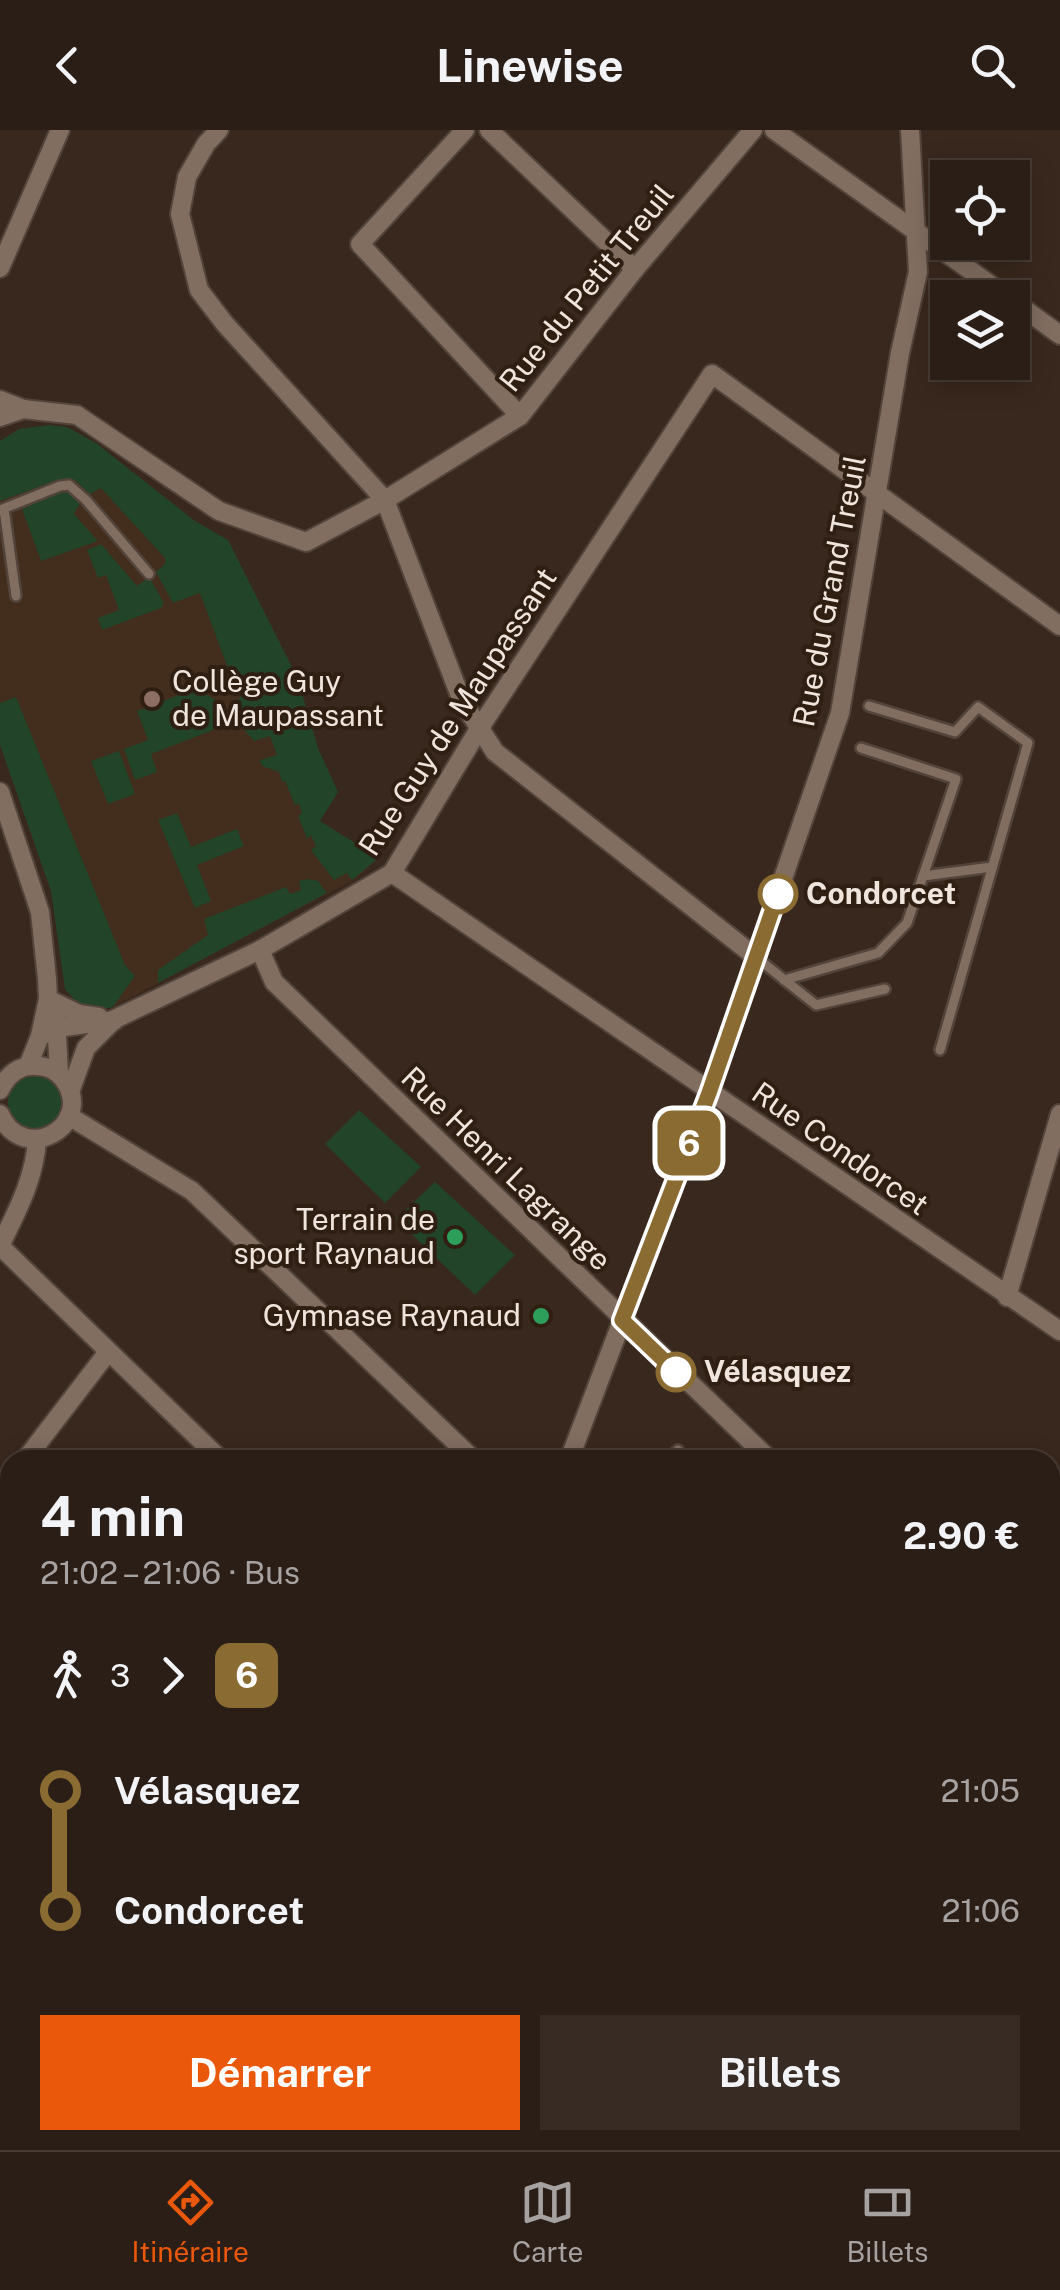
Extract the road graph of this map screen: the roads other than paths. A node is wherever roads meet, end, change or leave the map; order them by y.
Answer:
1 (60, 130) edge
2 (219, 130) edge
3 (465, 130) edge
4 (489, 130) edge
5 (753, 130) edge
6 (774, 130) edge
7 (910, 130) edge
8 (8, 227) edge
9 (916, 230) junction
10 (0, 268) edge
11 (636, 269) junction
12 (985, 280) edge
13 (1030, 313) edge
14 (1060, 334) edge
15 (0, 400) edge
16 (23, 409) junction
17 (520, 416) junction
18 (0, 417) edge
19 (876, 494) junction
20 (385, 500) junction
21 (2, 510) edge
22 (149, 574) dead end
23 (16, 596) dead end
24 (1060, 626) edge
25 (870, 706) dead end
26 (479, 729) junction
27 (861, 748) dead end
28 (0, 792) edge
29 (992, 866) junction
30 (392, 874) junction
31 (924, 876) junction
32 (260, 950) junction
33 (756, 958) junction
34 (784, 980) junction
35 (884, 989) dead end
36 (48, 998) junction
37 (115, 1020) junction
38 (48, 1032) junction
39 (940, 1050) dead end
40 (28, 1066) junction
41 (59, 1074) junction
42 (0, 1090) edge
43 (70, 1092) junction
44 (709, 1093) junction
45 (1060, 1114) edge
46 (69, 1116) junction
47 (3, 1126) edge
48 (37, 1139) junction
49 (0, 1246) edge
50 (1008, 1297) junction
51 (622, 1320) junction
52 (1060, 1331) edge
53 (108, 1352) junction
54 (33, 1450) edge
55 (211, 1450) edge
56 (464, 1450) edge
57 (573, 1450) edge
58 (759, 1450) edge
59 (110, 2150) edge
60 (130, 2150) edge

1 - 8 street
2 - 20 street
3 - 17 street
4 - 11 street
5 - 11 street, Rue du Petit Treuil
6 - 9 street
7 - 9 street, Rue du Grand Treuil
8 - 10 street
9 - 12 street
9 - 19 street, Rue du Grand Treuil
11 - 17 street, Rue du Petit Treuil
13 - 14 street
15 - 16 street, Rue du Petit Treuil
16 - 18 street, Rue du Petit Treuil
16 - 20 street, Rue du Petit Treuil
17 - 20 street, Rue du Petit Treuil
19 - 24 street
19 - 26 street, Rue Guy de Maupassant
19 - 33 street, Rue du Grand Treuil
20 - 26 street
21 - 22 lane
21 - 23 lane
25 - 29 lane
26 - 30 street, Rue Guy de Maupassant
26 - 33 street
27 - 31 lane
28 - 36 street
29 - 31 lane
29 - 39 lane
30 - 32 street, Rue Guy de Maupassant
30 - 44 street, Rue Condorcet
31 - 34 lane
32 - 37 street, Rue Guy de Maupassant
32 - 51 street, Rue Henri Lagrange
33 - 34 lane
33 - 44 street, Rue du Grand Treuil
34 - 35 lane
36 - 37 street
36 - 38 street
37 - 38 street, Rue Guy de Maupassant
37 - 43 street, Rue Guy de Maupassant
38 - 40 street
38 - 41 street
40 - 41 street
40 - 42 street
41 - 43 street
43 - 46 street
44 - 50 street, Rue Condorcet
44 - 51 street, Rue du Grand Treuil
45 - 50 street
46 - 48 street
46 - 56 street
47 - 48 street
48 - 49 street
49 - 53 street
50 - 52 street, Rue Condorcet
51 - 57 street, Rue du Grand Treuil
51 - 58 street, Rue Henri Lagrange
53 - 54 street
53 - 55 street
59 - 60 lane

